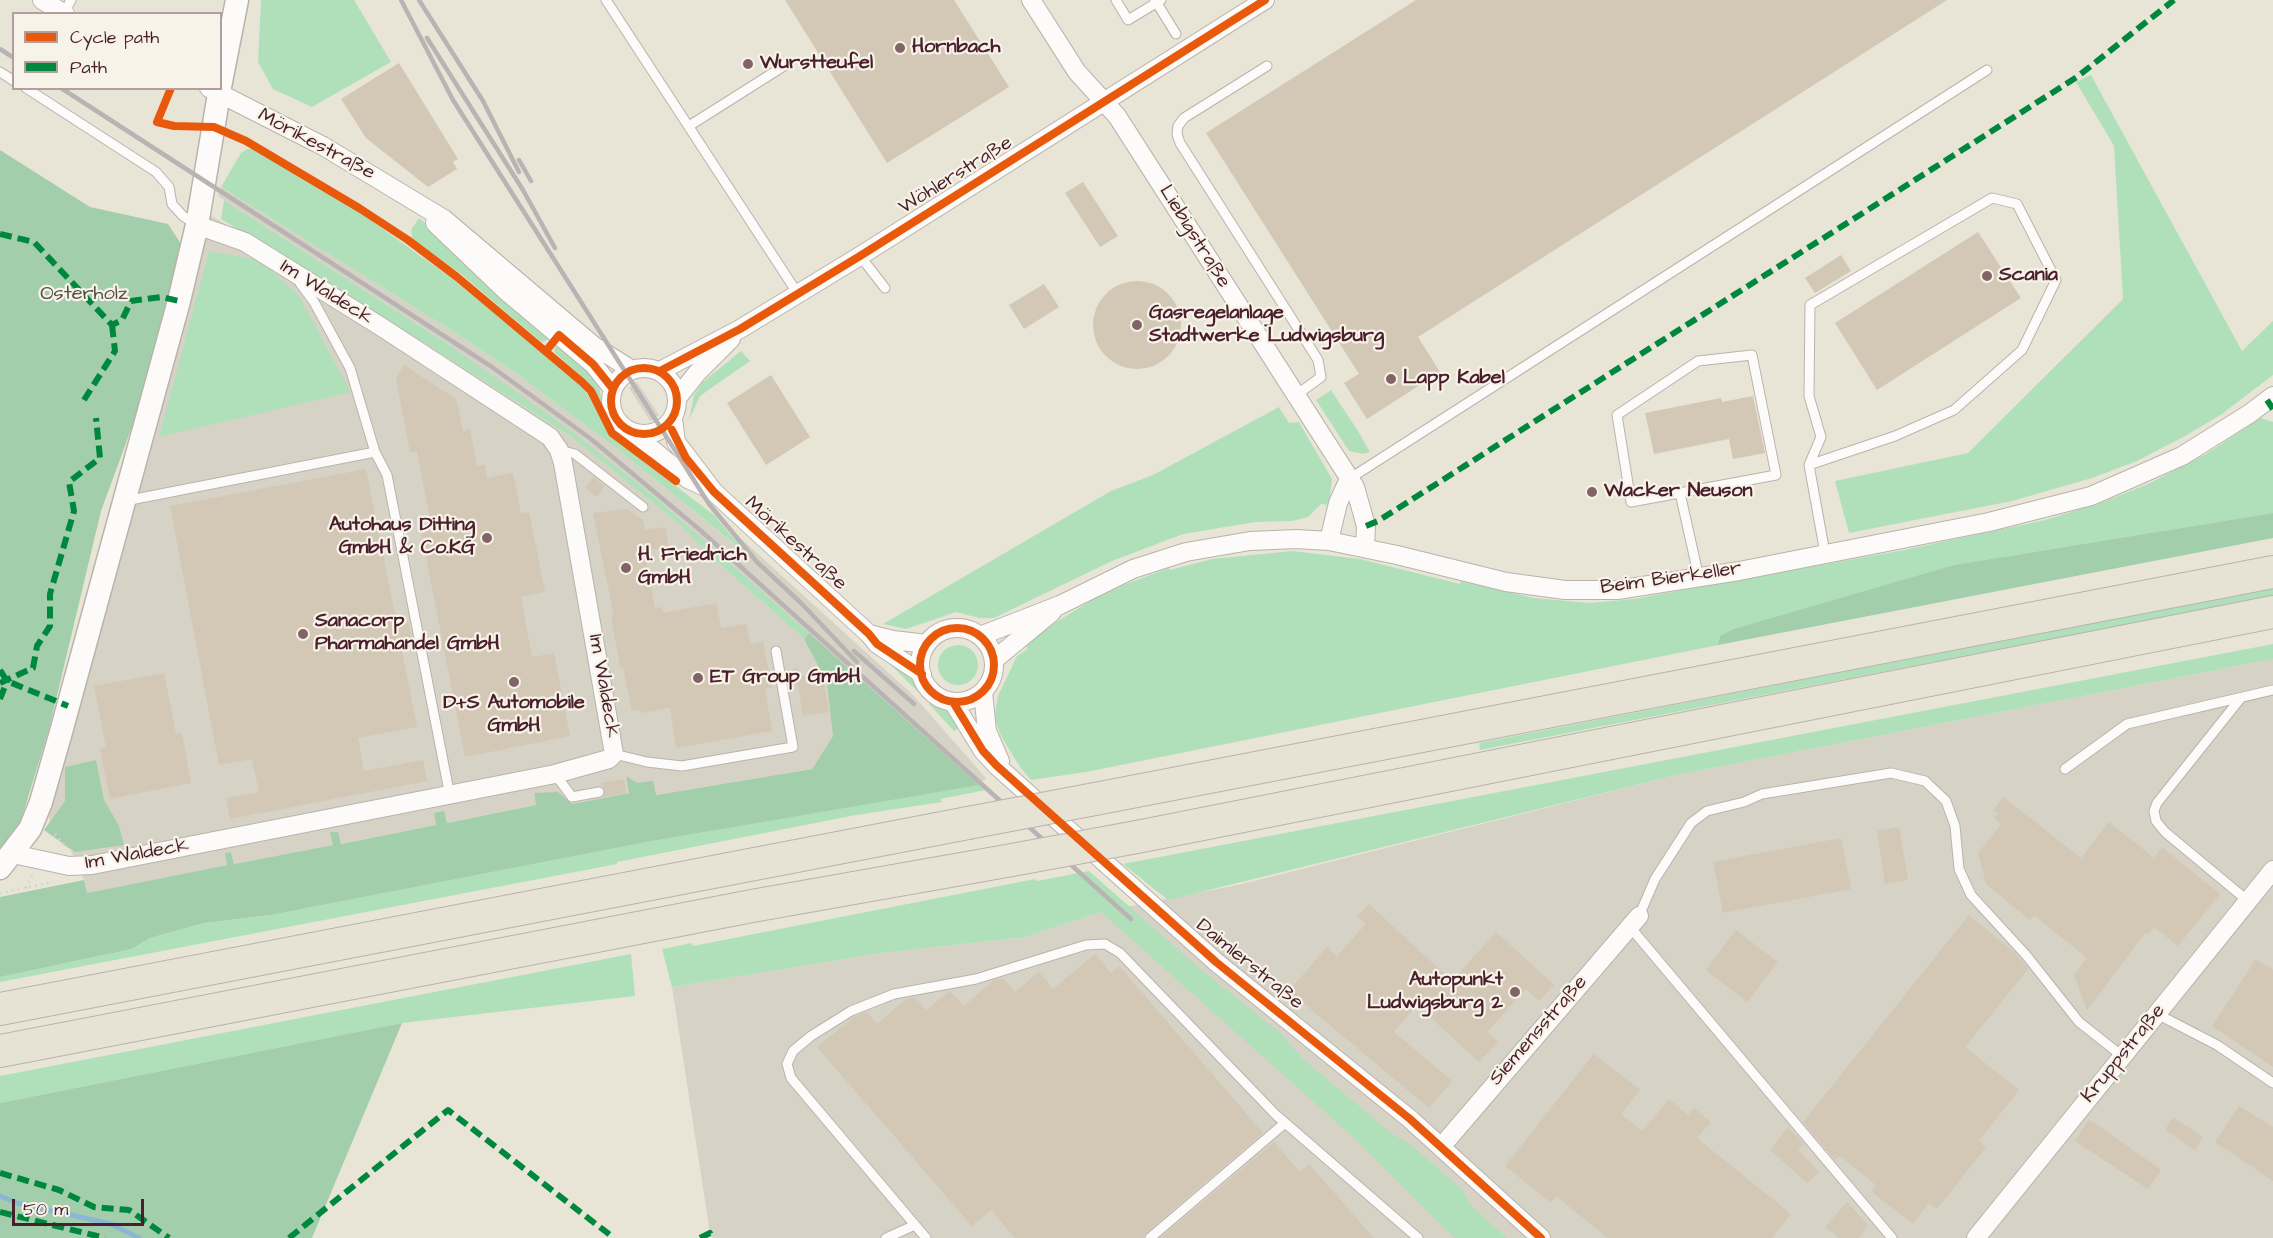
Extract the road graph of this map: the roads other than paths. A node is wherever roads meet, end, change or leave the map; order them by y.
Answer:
1 (42, 0) edge
2 (237, 0) edge
3 (606, 0) edge
4 (1031, 0) edge
5 (1116, 0) edge
6 (1265, 0) edge
7 (1157, 1) edge
8 (63, 12) edge
9 (1176, 34) dead end
10 (787, 64) dead end
11 (1267, 66) dead end
12 (222, 67) edge
13 (1987, 70) dead end
14 (29, 90) edge
15 (217, 90) edge
16 (219, 90) edge
17 (1105, 102) junction
18 (688, 126) junction
19 (420, 206) junction
20 (197, 225) junction
21 (860, 256) junction
22 (292, 271) junction
23 (885, 288) dead end
24 (798, 294) junction
25 (740, 329) junction
26 (632, 370) junction
27 (660, 371) junction
28 (613, 389) junction
29 (1295, 396) junction
30 (678, 397) junction
31 (2270, 398) edge
32 (673, 419) junction
33 (630, 431) junction
34 (559, 450) junction
35 (375, 452) junction
36 (1809, 465) junction
37 (1349, 479) junction
38 (714, 492) junction
39 (1680, 493) junction
40 (125, 501) junction
41 (643, 507) dead end
42 (1329, 541) junction
43 (1365, 548) junction
44 (1825, 554) junction
45 (2273, 572) edge
46 (1699, 578) junction
47 (1060, 604) junction
48 (2273, 612) edge
49 (869, 634) junction
50 (980, 636) junction
51 (927, 644) junction
52 (776, 651) dead end
53 (994, 660) junction
54 (922, 674) junction
55 (2273, 690) edge
56 (983, 692) junction
57 (2240, 699) junction
58 (953, 702) junction
59 (614, 754) junction
60 (2065, 769) dead end
61 (555, 774) junction
62 (1006, 774) junction
63 (599, 792) dead end
64 (450, 796) junction
65 (7, 861) edge
66 (2273, 870) edge
67 (2247, 901) junction
68 (1634, 921) junction
69 (0, 1009) edge
70 (2157, 1014) junction
71 (0, 1051) edge
72 (2122, 1056) junction
73 (2273, 1083) edge
74 (1285, 1123) junction
75 (1441, 1147) junction
76 (915, 1225) junction
77 (886, 1238) edge
78 (926, 1238) edge
79 (1150, 1238) edge
80 (1418, 1238) edge
81 (1541, 1238) edge
82 (1892, 1238) edge
83 (1976, 1238) edge

1 - 8 street
2 - 12 street
3 - 18 lane
4 - 17 street, Liebigstraße
5 - 7 lane
6 - 17 street, Wöhlerstraße
7 - 9 lane
10 - 18 lane
11 - 29 lane
13 - 37 lane
14 - 20 lane
15 - 20 street
16 - 19 street, Mörikestraße
17 - 21 street, Wöhlerstraße
17 - 29 street, Liebigstraße
18 - 24 lane
19 - 26 street, Mörikestraße
19 - 28 street, Mörikestraße
20 - 22 street, Im Waldeck
20 - 40 street
21 - 23 lane
21 - 24 street, Wöhlerstraße
22 - 34 street, Im Waldeck
22 - 35 lane
24 - 25 street, Wöhlerstraße
25 - 27 street, Wöhlerstraße
25 - 30 street, Wöhlerstraße
26 - 27 street
26 - 28 street
27 - 30 street
28 - 33 street, Mörikestraße
29 - 37 street, Liebigstraße
30 - 32 street, Mörikestraße
31 - 44 street, Beim Bierkeller
32 - 33 street
32 - 38 street, Mörikestraße
33 - 38 street, Mörikestraße
34 - 41 lane
34 - 59 street, Im Waldeck
35 - 40 lane
35 - 64 lane
36 - 36 lane
36 - 44 lane
37 - 42 street
37 - 43 street, Liebigstraße
38 - 49 street, Mörikestraße
39 - 39 lane
39 - 46 lane
40 - 65 street
42 - 43 street, Beim Bierkeller
42 - 47 street, Beim Bierkeller
43 - 46 street, Beim Bierkeller
44 - 46 street, Beim Bierkeller
45 - 69 highway, bridge
47 - 50 street, Beim Bierkeller
47 - 53 street, Beim Bierkeller
48 - 71 highway, bridge
49 - 51 street
49 - 54 street, Mörikestraße
50 - 51 street
50 - 53 street
51 - 54 street
52 - 59 lane
53 - 56 street
54 - 58 street
55 - 57 lane
56 - 58 street
56 - 62 street, Daimlerstraße
57 - 60 lane
57 - 67 lane
58 - 62 street, Daimlerstraße
59 - 61 street, Im Waldeck
61 - 63 lane
61 - 64 street, Im Waldeck
62 - 75 street, Daimlerstraße
64 - 65 street, Im Waldeck
66 - 67 street, Kruppstraße
67 - 70 street, Kruppstraße
68 - 72 lane
68 - 75 street, Siemensstraße
68 - 82 lane
70 - 72 street, Kruppstraße
70 - 73 lane
72 - 83 street, Kruppstraße
74 - 76 lane
74 - 79 lane
74 - 80 lane
75 - 81 street, Daimlerstraße
76 - 77 lane
76 - 78 lane

